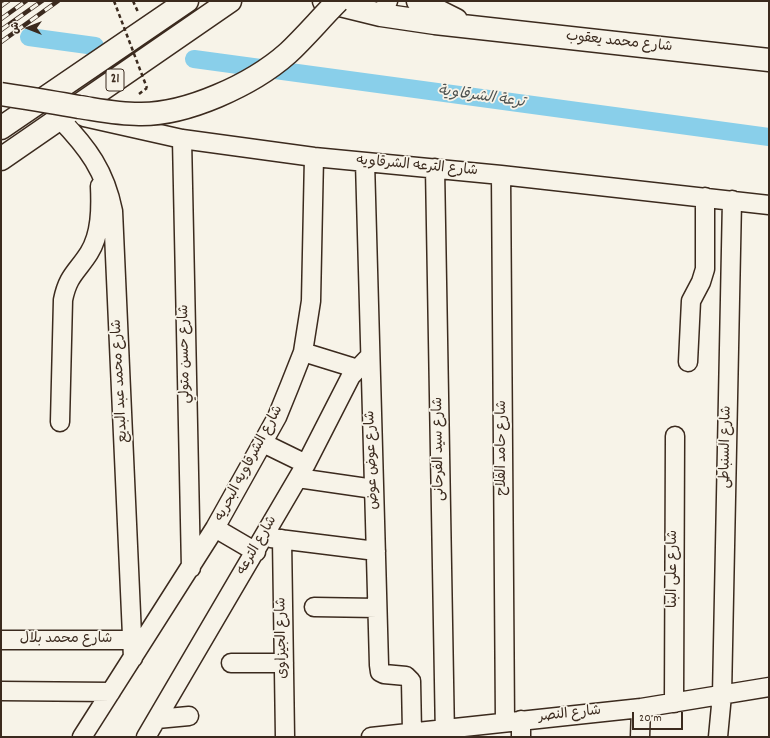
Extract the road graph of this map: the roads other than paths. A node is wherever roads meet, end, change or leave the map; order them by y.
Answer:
1 (187, 1) edge
2 (230, 1) edge
3 (324, 1) edge
4 (338, 1) edge
5 (418, 1) edge
6 (384, 8) edge
7 (470, 26) junction
8 (769, 60) edge
9 (1, 94) edge
10 (64, 117) junction
11 (1, 128) edge
12 (182, 139) junction
13 (314, 157) junction
14 (1, 159) edge
15 (365, 162) junction
16 (99, 168) junction
17 (435, 168) junction
18 (501, 175) junction
19 (705, 197) junction
20 (732, 200) junction
21 (769, 205) edge
22 (303, 352) junction
23 (370, 356) junction
24 (688, 362) dead end
25 (358, 369) junction
26 (60, 422) dead end
27 (675, 436) dead end
28 (263, 443) junction
29 (302, 471) junction
30 (374, 489) junction
31 (215, 528) junction
32 (282, 539) junction
33 (260, 544) junction
34 (376, 551) junction
35 (191, 568) junction
36 (314, 607) dead end
37 (377, 608) junction
38 (1, 640) edge
39 (132, 640) junction
40 (133, 658) junction
41 (231, 663) dead end
42 (284, 663) junction
43 (769, 687) edge
44 (1, 690) edge
45 (111, 692) junction
46 (722, 695) junction
47 (674, 703) junction
48 (641, 708) junction
49 (189, 716) dead end
50 (156, 719) junction
51 (516, 726) edge
52 (476, 731) edge
53 (412, 732) junction
54 (445, 733) edge
55 (393, 736) edge
56 (82, 737) edge
57 (146, 737) edge
58 (285, 737) edge
59 (371, 737) edge
60 (640, 737) edge
61 (718, 737) edge

1 - 11 main road, 21
2 - 10 main road, 21
3 - 6 main road, شارع محمد يعقوب
4 - 9 main road, bridge
5 - 7 main road, شارع محمد يعقوب
6 - 7 main road, شارع محمد يعقوب
7 - 8 main road, شارع محمد يعقوب
10 - 12 street, شارع الترعه الشرقاويه
10 - 14 main road, 21
10 - 16 street, شارع محمد عبد البديع
12 - 13 street, شارع الترعه الشرقاويه
12 - 35 street, شارع حسن متولي
13 - 15 street, شارع الترعه الشرقاويه
13 - 22 street, شارع الشرقاويه البحريه
15 - 17 street, شارع الترعه الشرقاويه
15 - 23 street, شارع عوض عوض
16 - 26 street
16 - 39 street, شارع محمد عبد البديع
17 - 18 street, شارع الترعه الشرقاويه
17 - 54 street, شارع سيد الفرحانى
18 - 19 street, شارع الترعه الشرقاويه
18 - 51 street, شارع حامد الفلاح
19 - 20 street, شارع الترعه الشرقاويه
19 - 24 street
20 - 21 street, شارع الترعه الشرقاويه
20 - 46 street, شارع السنباطى
22 - 25 street
22 - 28 street, شارع الشرقاويه البحريه
23 - 25 street, شارع الترعه
23 - 30 street, شارع عوض عوض
25 - 29 street, شارع الترعه
27 - 47 street, شارع على البنا
28 - 29 street
28 - 31 street, شارع الشرقاويه البحريه
29 - 30 street
29 - 33 street, شارع الترعه
30 - 34 street, شارع عوض عوض
31 - 33 street
31 - 35 street, شارع الشرقاويه البحريه
32 - 33 street
32 - 34 street
32 - 42 street, شارع الجيزاوى
33 - 50 street, شارع الترعه
34 - 37 street, شارع عوض عوض
35 - 40 street, شارع الشرقاويه البحريه
36 - 37 street
37 - 53 street, شارع عوض عوض
38 - 39 street, شارع محمد بلال
39 - 40 street, شارع محمد عبد البديع
40 - 45 street, شارع الشرقاويه البحريه
41 - 42 street
42 - 58 street, شارع الجيزاوى
43 - 46 street, شارع النصر
44 - 45 street
45 - 56 street, شارع الشرقاويه البحريه
46 - 47 street, شارع النصر
46 - 61 street, شارع السنباطى
47 - 48 street, شارع النصر
48 - 51 street, شارع النصر
48 - 60 street
49 - 50 street
50 - 57 street, شارع الترعه
51 - 52 street, شارع النصر
52 - 54 street, شارع النصر
53 - 54 street, شارع النصر
53 - 55 street, شارع النصر
55 - 59 street, شارع النصر

